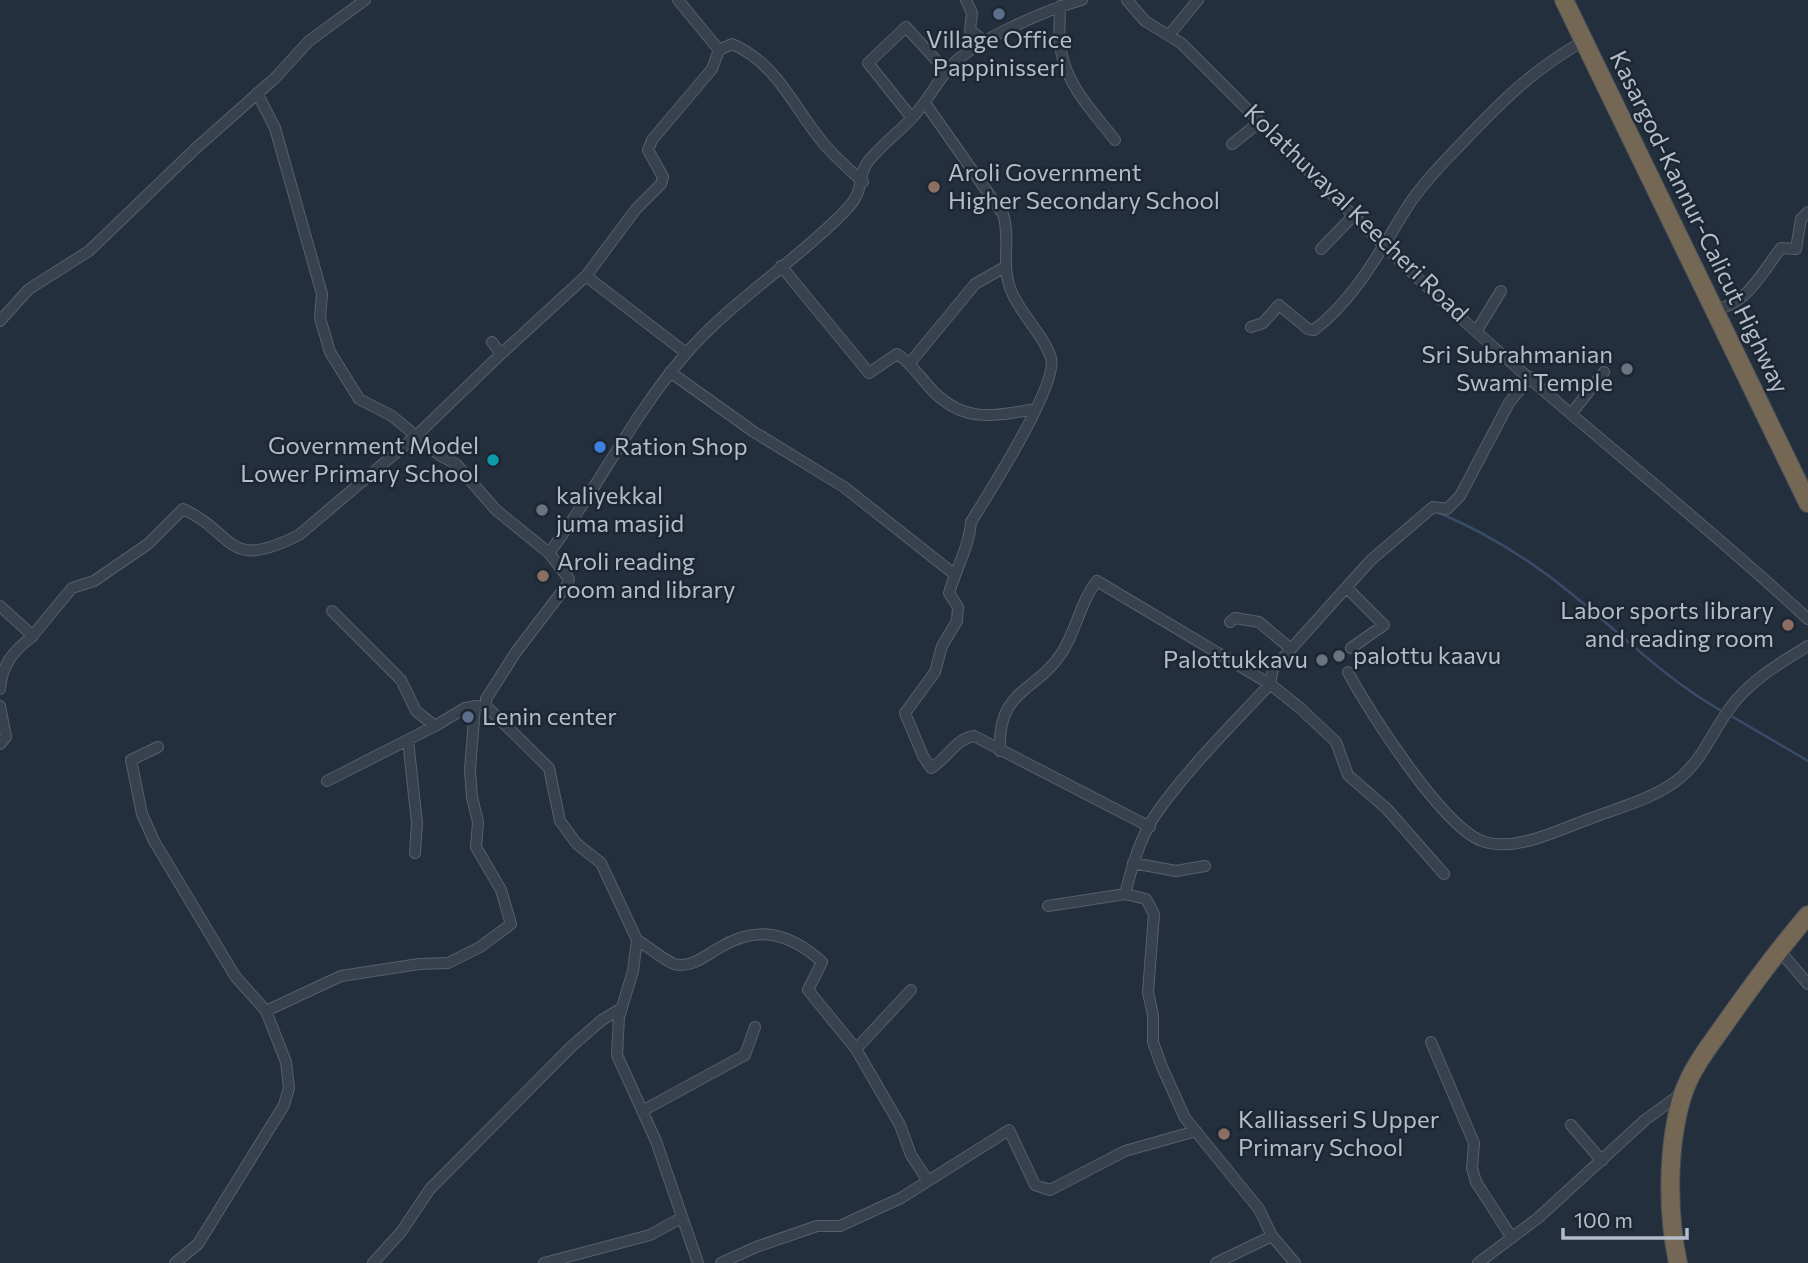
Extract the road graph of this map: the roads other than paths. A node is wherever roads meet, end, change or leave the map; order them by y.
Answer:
1 (365, 0) edge
2 (678, 0) edge
3 (966, 0) edge
4 (1082, 0) edge
5 (1127, 0) edge
6 (1198, 0) edge
7 (1564, 0) edge
8 (1060, 6) junction
9 (1169, 35) junction
10 (1584, 41) junction
11 (986, 43) junction
12 (719, 50) junction
13 (947, 72) junction
14 (257, 93) junction
15 (925, 103) junction
16 (912, 118) junction
17 (1260, 122) junction
18 (1115, 141) dead end
19 (1232, 144) dead end
20 (863, 182) junction
21 (1808, 212) edge
22 (1354, 215) junction
23 (1385, 246) junction
24 (1321, 249) dead end
25 (781, 266) junction
26 (1005, 267) junction
27 (586, 276) junction
28 (1501, 291) dead end
29 (1715, 309) junction
30 (0, 321) edge
31 (1251, 327) dead end
32 (1477, 330) junction
33 (492, 342) dead end
34 (501, 354) junction
35 (686, 354) junction
36 (909, 364) junction
37 (670, 372) junction
38 (1604, 372) dead end
39 (1530, 377) junction
40 (1036, 409) junction
41 (1571, 414) junction
42 (416, 436) junction
43 (1808, 503) edge
44 (549, 553) junction
45 (954, 574) junction
46 (1347, 588) junction
47 (0, 606) edge
48 (332, 611) dead end
49 (1808, 619) edge
50 (1230, 622) dead end
51 (33, 635) junction
52 (1808, 646) edge
53 (1351, 648) dead end
54 (1291, 649) junction
55 (1348, 672) dead end
56 (1270, 684) junction
57 (0, 689) edge
58 (0, 706) edge
59 (480, 706) junction
60 (435, 726) junction
61 (408, 740) junction
62 (0, 744) edge
63 (158, 747) dead end
64 (1000, 751) junction
65 (327, 781) dead end
66 (1150, 827) junction
67 (415, 853) dead end
68 (1133, 863) junction
69 (1205, 866) dead end
70 (1444, 874) dead end
71 (1125, 894) junction
72 (1048, 906) dead end
73 (1808, 915) edge
74 (637, 940) junction
75 (1778, 949) junction
76 (1808, 985) edge
77 (911, 990) dead end
78 (621, 1008) junction
79 (266, 1012) junction
80 (755, 1027) dead end
81 (1431, 1042) dead end
82 (856, 1049) junction
83 (1684, 1091) junction
84 (642, 1111) junction
85 (1571, 1125) dead end
86 (1196, 1131) junction
87 (1602, 1161) junction
88 (928, 1181) junction
89 (681, 1218) junction
90 (1272, 1236) junction
91 (1512, 1238) junction
92 (550, 1262) edge
93 (175, 1263) edge
94 (373, 1263) edge
95 (698, 1263) edge
96 (721, 1263) edge
97 (1216, 1263) edge
98 (1295, 1263) edge
99 (1478, 1263) edge
100 (1678, 1263) edge

1 - 14 street
2 - 12 street
3 - 11 street
4 - 8 street
5 - 9 street, Kolathuvayal Keecheri Road
6 - 9 street
7 - 10 highway, Kasargod-Kannur-Calicut Highway
8 - 11 street
8 - 18 street
9 - 17 street, Kolathuvayal Keecheri Road
10 - 23 street
10 - 29 highway, Kasargod-Kannur-Calicut Highway
11 - 13 street
12 - 20 street
12 - 27 street
13 - 15 street
13 - 16 street
14 - 30 street
14 - 42 street
15 - 16 street
15 - 26 street
16 - 20 street
17 - 19 street
17 - 22 street, Kolathuvayal Keecheri Road
20 - 25 street
21 - 29 street
22 - 23 street, Kolathuvayal Keecheri Road
22 - 24 street
23 - 31 street
23 - 32 street, Kolathuvayal Keecheri Road
25 - 35 street
25 - 36 street
26 - 36 street
26 - 40 street
27 - 34 street
27 - 35 street
28 - 32 street
29 - 43 highway, Kasargod-Kannur-Calicut Highway
32 - 39 street, Kolathuvayal Keecheri Road
33 - 34 street
34 - 42 street
35 - 37 street
36 - 40 street
37 - 44 street
37 - 45 street
38 - 41 street
39 - 41 street, Kolathuvayal Keecheri Road
39 - 46 street
40 - 45 street
41 - 49 street, Kolathuvayal Keecheri Road
42 - 44 street
42 - 51 street
44 - 59 street
45 - 64 street
46 - 53 street
46 - 54 street
47 - 51 street
48 - 60 street
50 - 54 street
51 - 57 street
52 - 55 street
54 - 56 street
56 - 64 street
56 - 66 street
56 - 70 street
58 - 62 street
59 - 60 street
59 - 74 street
59 - 79 street
60 - 61 street
61 - 65 street
61 - 67 street
63 - 79 street
64 - 66 street
66 - 68 street
68 - 69 street
68 - 71 street
71 - 72 street
71 - 86 street
73 - 75 highway
74 - 78 street
74 - 82 street
75 - 76 street
75 - 83 highway
77 - 82 street
78 - 84 street
78 - 94 street
79 - 93 street
80 - 84 street
81 - 91 street
82 - 88 street
83 - 87 street
83 - 100 highway
84 - 89 street
85 - 87 street
86 - 88 street
86 - 90 street
87 - 91 street
88 - 96 street
89 - 92 street
89 - 95 street
90 - 97 street
90 - 98 street
91 - 99 street

